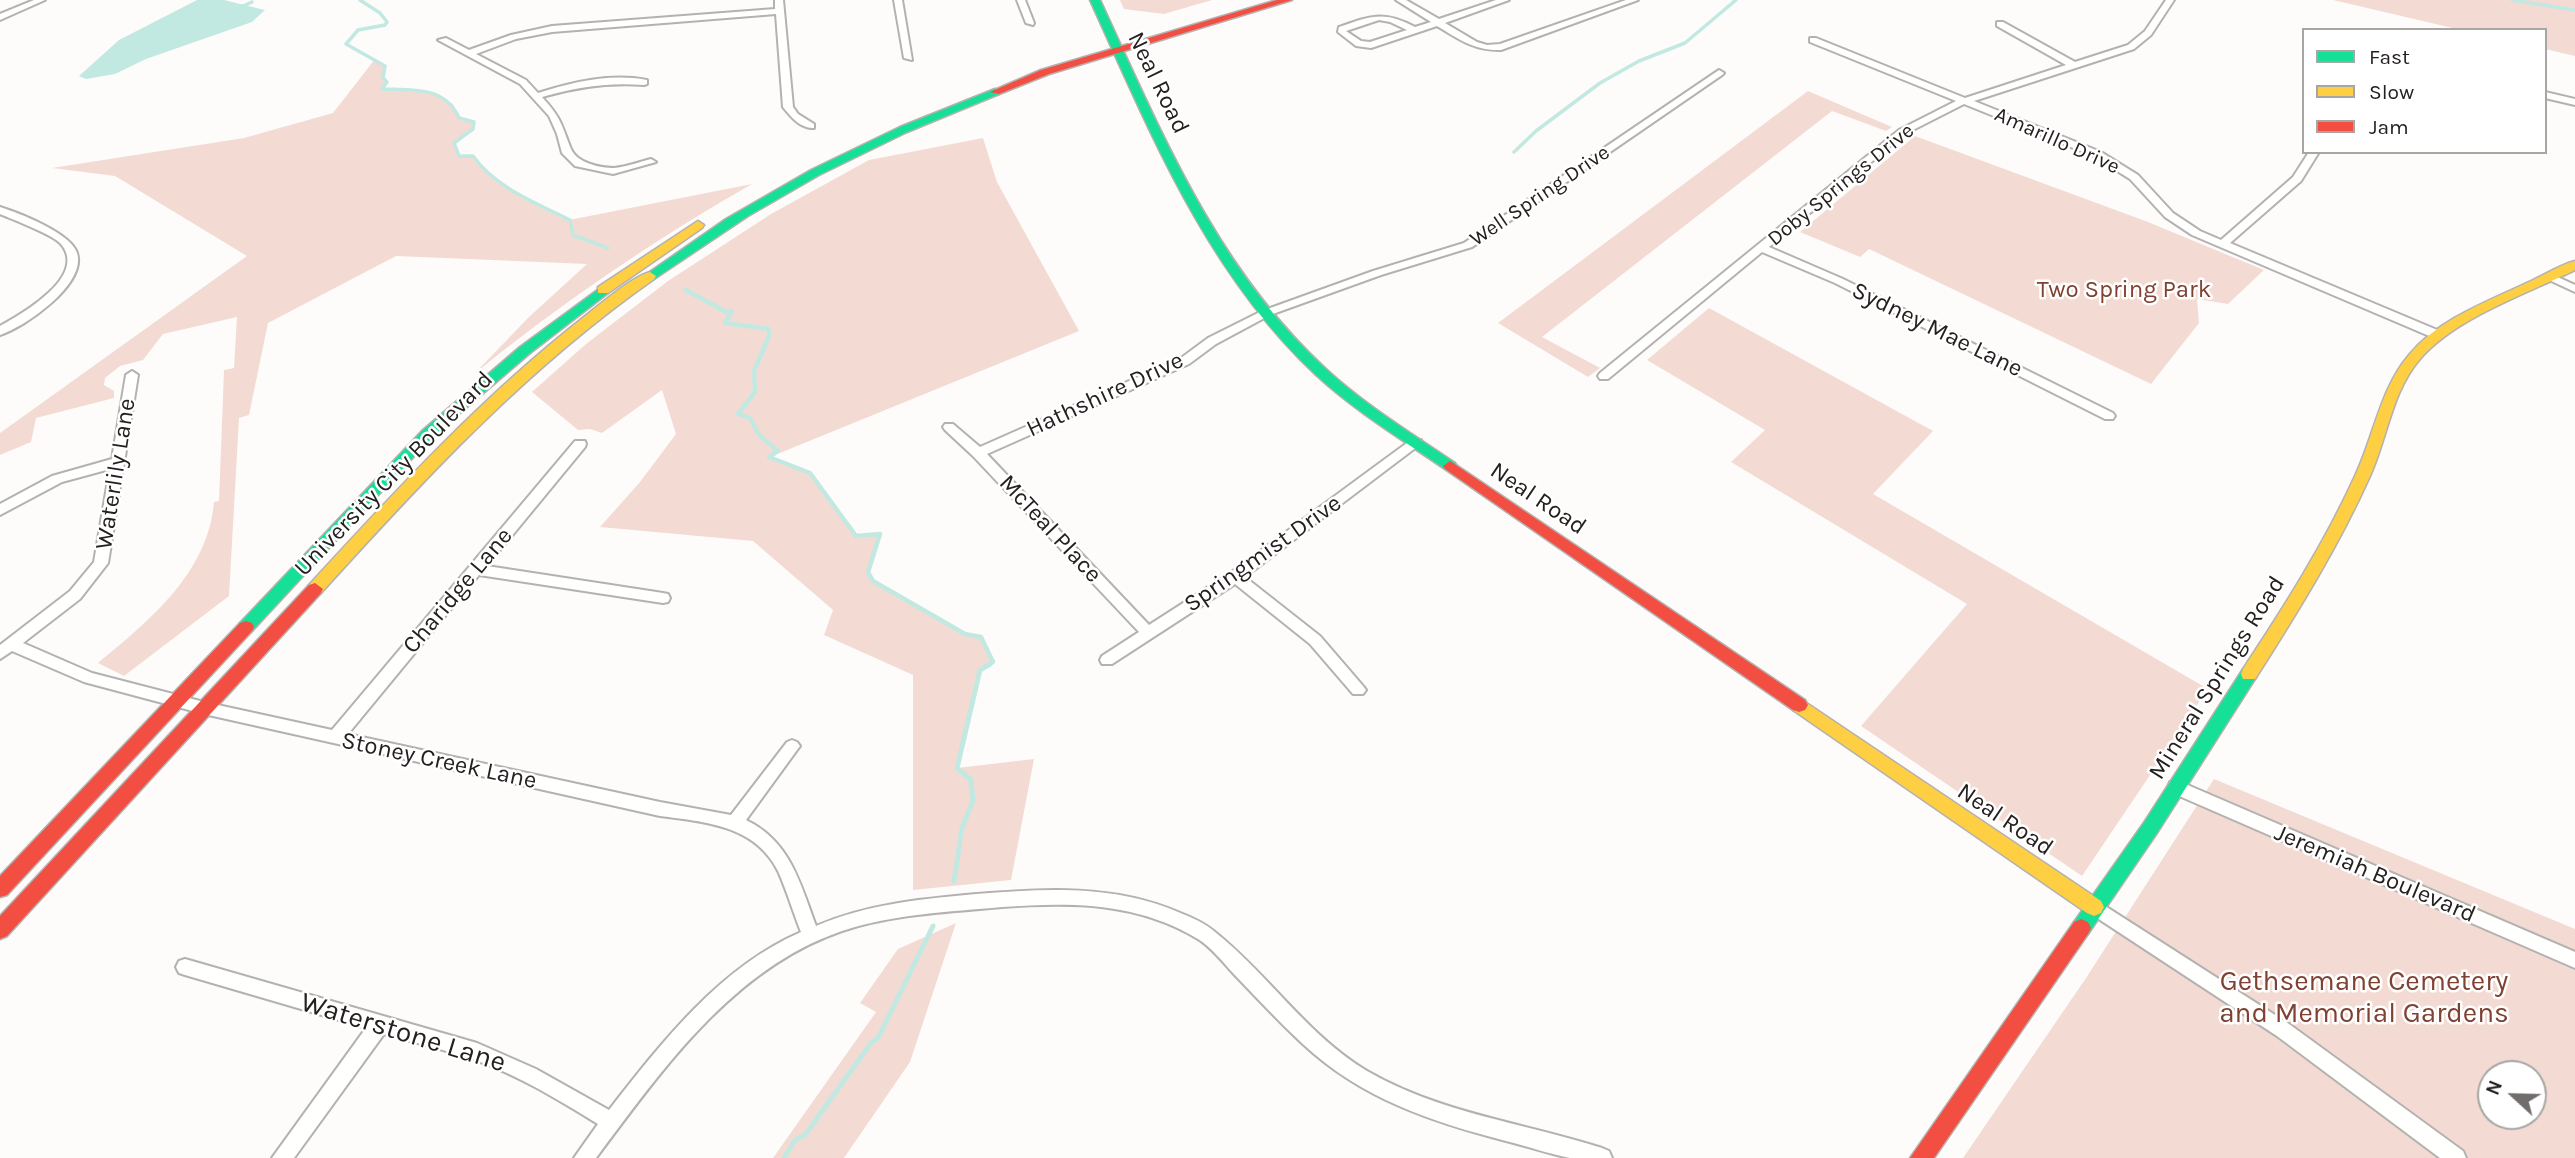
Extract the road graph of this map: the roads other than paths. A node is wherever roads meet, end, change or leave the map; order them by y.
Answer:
1 (41, 0) edge
2 (779, 0) edge
3 (898, 0) edge
4 (1021, 0) edge
5 (1094, 0) edge
6 (1248, 0) edge
7 (1287, 0) edge
8 (1400, 0) edge
9 (1505, 0) edge
10 (1634, 0) edge
11 (2170, 0) edge
12 (779, 11) junction
13 (0, 17) edge
14 (1438, 22) junction
15 (1030, 23) dead end
16 (2000, 24) dead end
17 (1413, 30) junction
18 (443, 40) dead end
19 (1813, 40) dead end
20 (1115, 46) junction
21 (469, 53) junction
22 (909, 58) dead end
23 (2075, 66) junction
24 (1719, 73) dead end
25 (643, 82) dead end
26 (2547, 95) edge
27 (537, 96) junction
28 (1965, 101) junction
29 (2575, 102) edge
30 (811, 126) dead end
31 (2313, 154) edge
32 (651, 162) dead end
33 (0, 210) edge
34 (2223, 244) junction
35 (1763, 248) junction
36 (2575, 265) edge
37 (2551, 277) junction
38 (2575, 289) edge
39 (1266, 313) junction
40 (0, 331) edge
41 (2438, 335) junction
42 (131, 375) dead end
43 (1604, 376) dead end
44 (2109, 416) dead end
45 (949, 427) dead end
46 (1416, 443) junction
47 (580, 444) dead end
48 (978, 453) junction
49 (118, 462) junction
50 (0, 510) edge
51 (477, 569) junction
52 (1235, 577) junction
53 (663, 598) dead end
54 (1148, 633) junction
55 (6, 649) edge
56 (1107, 660) dead end
57 (1358, 690) dead end
58 (179, 701) junction
59 (204, 708) junction
60 (335, 738) junction
61 (792, 746) dead end
62 (2176, 788) junction
63 (734, 823) junction
64 (0, 889) edge
65 (2094, 907) junction
66 (0, 930) edge
67 (811, 935) junction
68 (2575, 960) edge
69 (185, 967) dead end
70 (379, 1026) junction
71 (612, 1122) junction
72 (282, 1158) edge
73 (584, 1158) edge
74 (1602, 1158) edge
75 (1921, 1158) edge
76 (2456, 1158) edge

1 - 13 street
2 - 12 street
3 - 22 street
4 - 15 street
5 - 20 main road, Neal Road
6 - 20 main road, University City Boulevard
7 - 20 main road, University City Boulevard
8 - 14 street
9 - 14 street
10 - 14 street
11 - 23 street, Doby Springs Drive
12 - 21 street
12 - 30 street
14 - 17 street
16 - 23 street
17 - 17 street
18 - 21 street
19 - 28 street, Amarillo Drive
20 - 39 main road, Neal Road
20 - 58 main road, University City Boulevard
20 - 59 main road, University City Boulevard
21 - 27 street
23 - 28 street, Doby Springs Drive
24 - 39 street, Well Spring Drive
25 - 27 street
26 - 29 street
27 - 32 street
28 - 34 street, Amarillo Drive
28 - 35 street, Doby Springs Drive
31 - 34 street
33 - 40 street
34 - 41 street, Amarillo Drive
35 - 43 street, Doby Springs Drive
35 - 44 street, Sydney Mae Lane
36 - 37 main road, Mineral Springs Road
37 - 38 street
37 - 41 main road, Mineral Springs Road
39 - 46 main road, Neal Road
39 - 48 street, Hathshire Drive
41 - 62 main road, Mineral Springs Road
42 - 49 street, Waterlily Lane
45 - 48 street, McTeal Place
46 - 52 street, Springmist Drive
46 - 65 main road, Neal Road
47 - 51 street, Charidge Lane
48 - 54 street, McTeal Place
49 - 50 street
49 - 55 street, Waterlily Lane
51 - 53 street
51 - 60 street, Charidge Lane
52 - 54 street, Springmist Drive
52 - 57 street
54 - 56 street, Springmist Drive
55 - 58 street, Stoney Creek Lane
58 - 59 street, Stoney Creek Lane
58 - 64 main road, University City Boulevard
59 - 60 street, Stoney Creek Lane
59 - 66 main road, University City Boulevard
60 - 63 street, Stoney Creek Lane
61 - 63 street
62 - 65 main road, Mineral Springs Road
62 - 68 street, Jeremiah Boulevard
63 - 67 street, Stoney Creek Lane
65 - 75 main road, Mineral Springs Road
65 - 76 street
67 - 71 street
67 - 74 street
69 - 70 street, Waterstone Lane
70 - 71 street, Waterstone Lane
70 - 72 street
71 - 73 street

